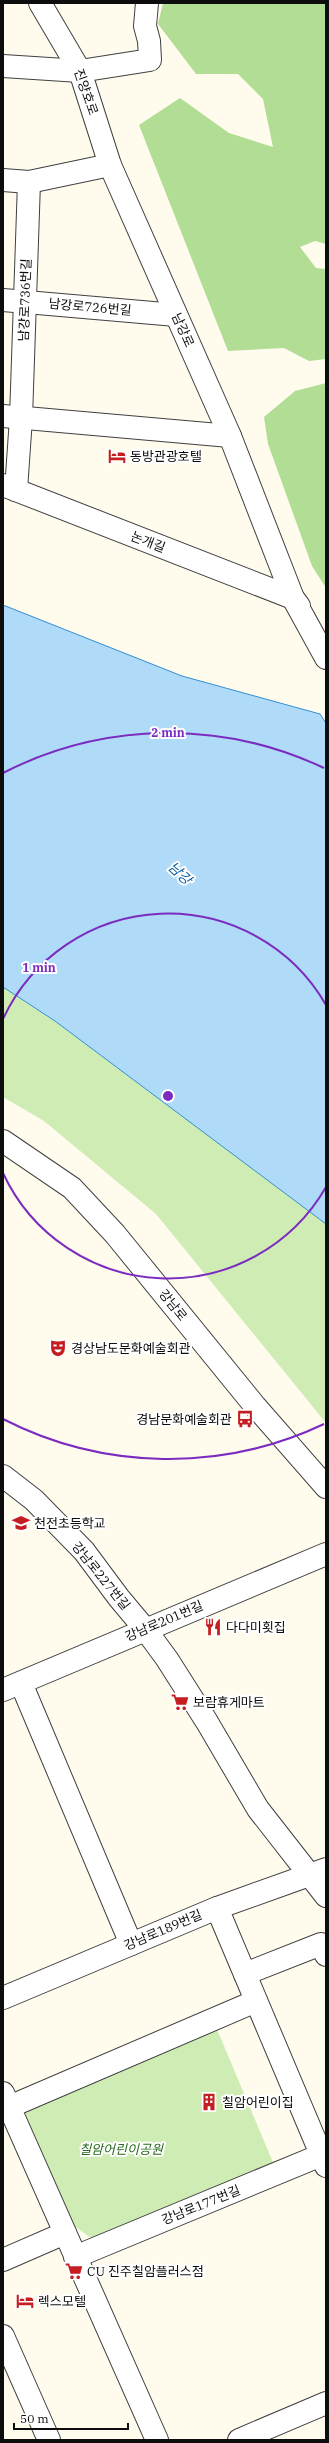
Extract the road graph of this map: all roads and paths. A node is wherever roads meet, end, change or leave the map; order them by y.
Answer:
1 (40, 3) edge
2 (147, 3) edge
3 (3, 66) edge
4 (80, 71) junction
5 (110, 165) junction
6 (3, 180) edge
7 (29, 182) junction
8 (3, 300) edge
9 (25, 301) junction
10 (176, 315) junction
11 (12, 417) edge
12 (230, 436) junction
13 (9, 488) edge
14 (293, 598) junction
15 (326, 637) edge
16 (326, 658) edge
17 (3, 1141) edge
18 (3, 1476) edge
19 (326, 1487) edge
20 (326, 1554) edge
21 (145, 1629) junction
22 (12, 1687) edge
23 (318, 1872) edge
24 (326, 1896) edge
25 (217, 1908) junction
26 (131, 1944) junction
27 (323, 1950) edge
28 (245, 1974) junction
29 (3, 1998) edge
30 (256, 2001) junction
31 (6, 2100) edge
32 (325, 2158) edge
33 (65, 2233) junction
34 (75, 2257) junction
35 (3, 2260) edge
36 (3, 2336) edge
37 (326, 2403) edge
38 (49, 2440) edge
39 (157, 2440) edge
40 (239, 2440) edge

1 - 4 street, 진양호로
2 - 4 street
3 - 4 street
4 - 5 street, 진양호로
5 - 7 street
5 - 10 street, 남강로
6 - 7 street
7 - 9 street, 남강로736번길
8 - 9 street, 남강로726번길
9 - 10 street, 남강로726번길
9 - 11 street, 남강로736번길
10 - 12 street, 남강로
11 - 12 street
11 - 13 street, 남강로736번길
12 - 14 street, 남강로
13 - 14 street, 논개길
14 - 15 street, 남강로
14 - 16 street, 남강로
17 - 19 street, 강남로
18 - 21 street, 강남로227번길
20 - 21 street, 강남로201번길
21 - 22 street, 강남로201번길
21 - 23 street, 강남로227번길
22 - 26 street
23 - 24 street, 강남로227번길
23 - 25 street, 강남로189번길
25 - 26 street, 강남로189번길
25 - 28 street
26 - 29 street, 강남로189번길
27 - 28 street
28 - 30 street
30 - 31 street
30 - 32 street
31 - 33 street
32 - 34 street, 강남로177번길
33 - 34 street
33 - 35 street
34 - 39 street
36 - 38 street
37 - 40 street

